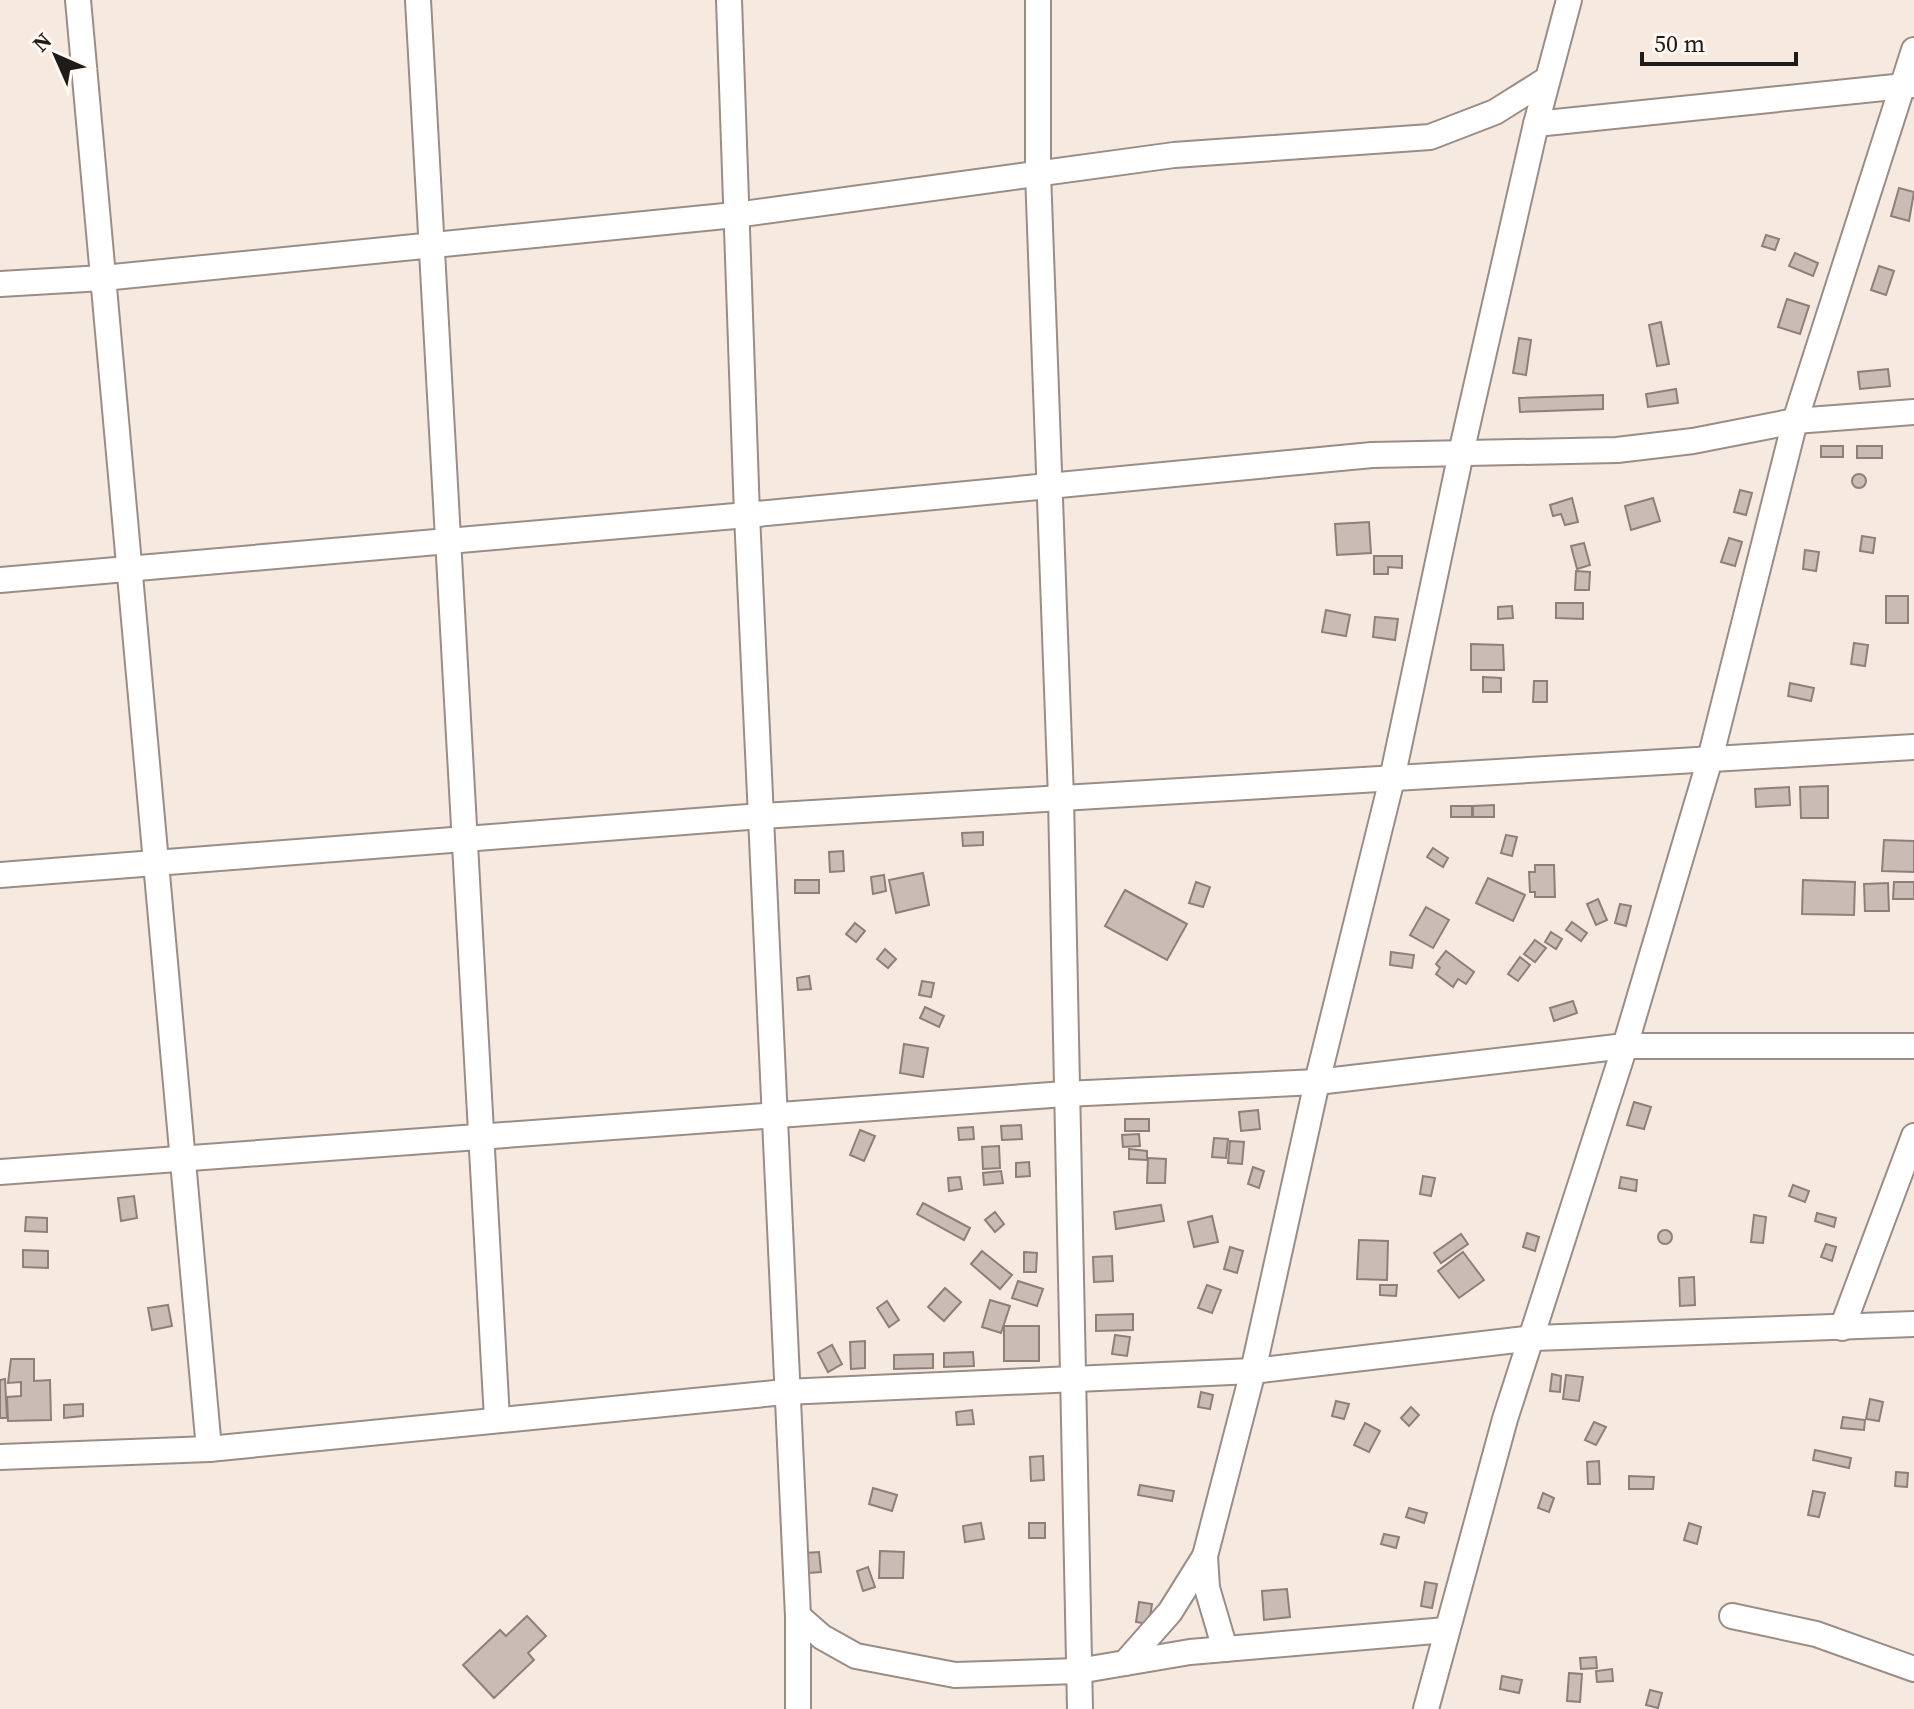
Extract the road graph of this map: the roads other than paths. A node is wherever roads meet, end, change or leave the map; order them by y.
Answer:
1 (78, 0) edge
2 (418, 0) edge
3 (729, 0) edge
4 (1038, 0) edge
5 (1569, 0) edge
6 (1914, 50) edge
7 (1546, 80) junction
8 (1909, 86) edge
9 (1536, 124) junction
10 (1038, 173) junction
11 (735, 215) junction
12 (431, 246) junction
13 (103, 278) junction
14 (0, 284) edge
15 (1914, 412) edge
16 (1795, 421) junction
17 (1461, 453) junction
18 (1047, 488) junction
19 (747, 515) junction
20 (447, 540) junction
21 (128, 569) junction
22 (0, 580) edge
23 (1914, 747) edge
24 (1710, 759) junction
25 (1392, 779) junction
26 (1061, 798) junction
27 (761, 816) junction
28 (463, 839) junction
29 (153, 863) junction
30 (0, 875) edge
31 (1625, 1046) junction
32 (1914, 1046) edge
33 (1317, 1082) junction
34 (1065, 1094) junction
35 (773, 1114) junction
36 (1914, 1136) edge
37 (480, 1138) junction
38 (181, 1160) junction
39 (0, 1172) edge
40 (1914, 1324) edge
41 (1842, 1328) junction
42 (1534, 1338) junction
43 (1253, 1371) junction
44 (1073, 1379) junction
45 (785, 1392) junction
46 (497, 1419) junction
47 (209, 1449) junction
48 (0, 1457) edge
49 (1205, 1556) junction
50 (798, 1616) junction
51 (1732, 1616) dead end
52 (1446, 1630) junction
53 (1225, 1649) junction
54 (1125, 1663) junction
55 (1914, 1669) edge
56 (1078, 1671) junction
57 (798, 1709) edge
58 (1080, 1709) edge
59 (1426, 1709) edge

1 - 13 street
2 - 12 street
3 - 11 street
4 - 10 street
5 - 7 street
6 - 8 street
7 - 9 street
7 - 10 street
8 - 9 street
8 - 16 street
9 - 17 street
10 - 11 street
10 - 18 street
11 - 12 street
11 - 19 street
12 - 13 street
12 - 20 street
13 - 14 street
13 - 21 street
15 - 16 street
16 - 17 street
16 - 24 street
17 - 18 street
17 - 25 street
18 - 19 street
18 - 26 street
19 - 20 street
19 - 27 street
20 - 21 street
20 - 28 street
21 - 22 street
21 - 29 street
23 - 24 street
24 - 25 street
24 - 31 street
25 - 26 street
25 - 33 street
26 - 27 street
26 - 34 street
27 - 28 street
27 - 35 street
28 - 29 street
28 - 37 street
29 - 30 street
29 - 38 street
31 - 32 street
31 - 33 street
31 - 42 street
33 - 34 street
33 - 43 street
34 - 35 street
34 - 44 street
35 - 37 street
35 - 45 street
36 - 41 street
37 - 38 street
37 - 46 street
38 - 39 street
38 - 47 street
40 - 41 street
41 - 42 street
42 - 43 street
42 - 52 street
43 - 44 street
43 - 49 street
44 - 45 street
44 - 56 street
45 - 46 street
45 - 50 street
46 - 47 street
47 - 48 street
49 - 53 street
49 - 54 street
50 - 56 street
50 - 57 street
51 - 55 street
52 - 53 street
52 - 59 street
53 - 54 street
54 - 56 street
56 - 58 street

